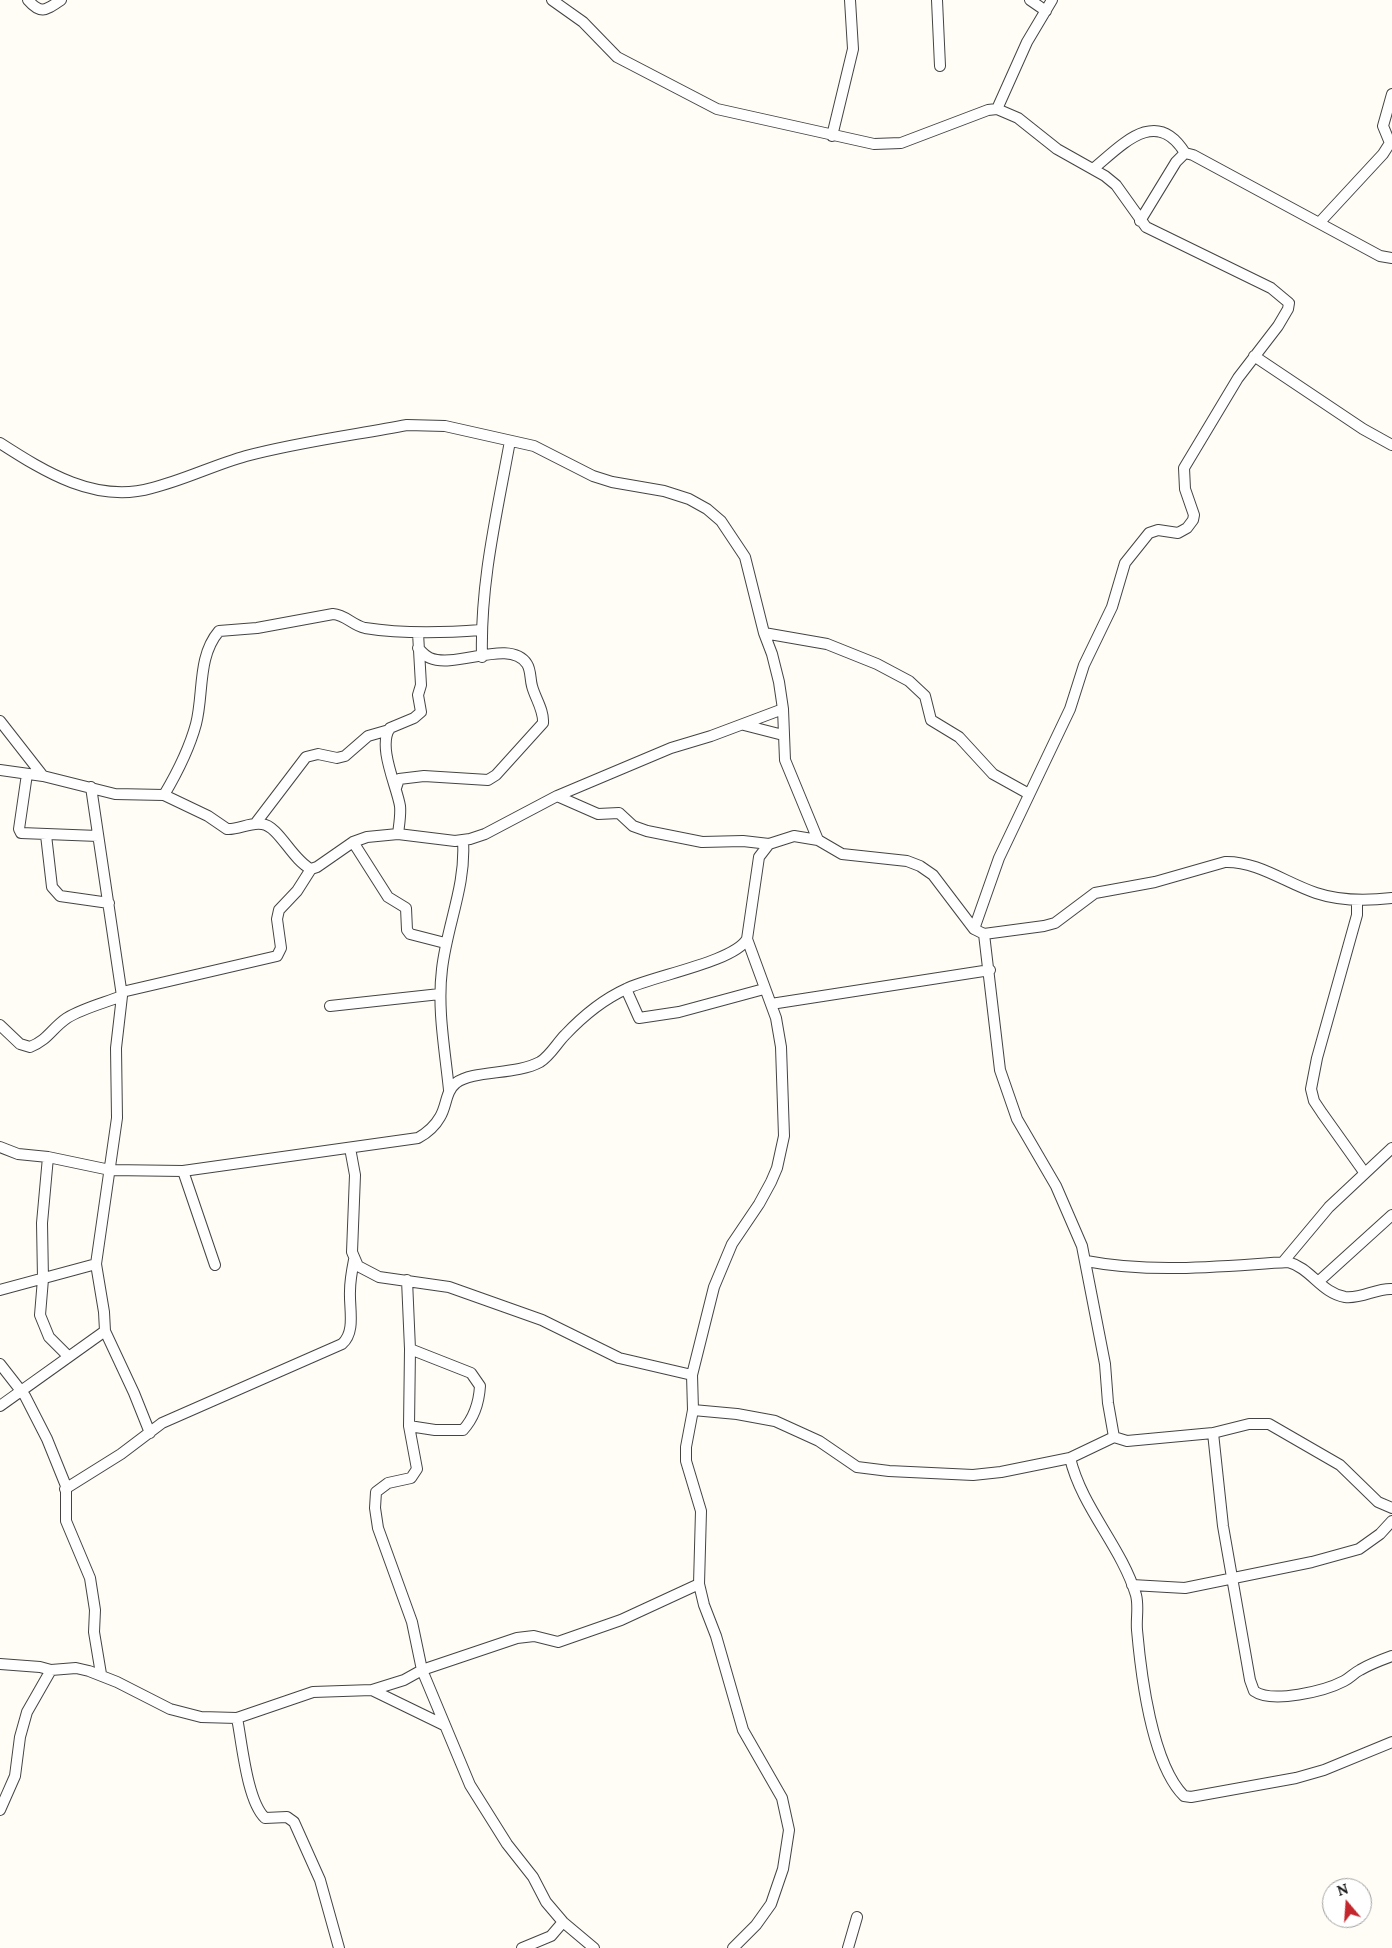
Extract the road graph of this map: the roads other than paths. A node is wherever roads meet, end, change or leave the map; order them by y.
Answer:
1 (28, 0) edge
2 (61, 0) edge
3 (552, 0) edge
4 (850, 0) edge
5 (937, 0) edge
6 (1030, 0) edge
7 (1052, 0) edge
8 (1046, 11) junction
9 (940, 66) dead end
10 (1392, 94) edge
11 (997, 109) junction
12 (832, 136) junction
13 (1185, 153) junction
14 (1093, 169) junction
15 (1140, 221) junction
16 (1320, 222) junction
17 (1392, 258) edge
18 (1254, 356) junction
19 (510, 441) junction
20 (0, 443) edge
21 (1392, 445) edge
22 (481, 630) junction
23 (418, 633) junction
24 (764, 633) junction
25 (418, 648) junction
26 (482, 657) junction
27 (783, 709) junction
28 (0, 720) edge
29 (744, 724) junction
30 (389, 730) junction
31 (783, 735) junction
32 (0, 770) edge
33 (27, 774) junction
34 (43, 776) junction
35 (91, 787) junction
36 (396, 788) junction
37 (1029, 794) junction
38 (164, 795) junction
39 (557, 796) junction
40 (255, 824) junction
41 (398, 834) junction
42 (46, 835) junction
43 (98, 836) junction
44 (818, 840) junction
45 (463, 841) junction
46 (353, 842) junction
47 (769, 844) junction
48 (310, 869) junction
49 (1392, 898) edge
50 (1357, 900) junction
51 (109, 903) junction
52 (974, 928) junction
53 (984, 934) junction
54 (747, 939) junction
55 (446, 943) junction
56 (990, 970) junction
57 (626, 989) junction
58 (764, 989) junction
59 (122, 994) junction
60 (440, 994) junction
61 (771, 1004) junction
62 (330, 1006) dead end
63 (0, 1025) edge
64 (449, 1090) junction
65 (0, 1147) edge
66 (350, 1148) junction
67 (1392, 1148) edge
68 (48, 1157) junction
69 (110, 1170) junction
70 (182, 1171) junction
71 (1364, 1172) junction
72 (1392, 1215) edge
73 (354, 1260) junction
74 (1086, 1262) junction
75 (1283, 1262) junction
76 (96, 1264) junction
77 (215, 1265) dead end
78 (43, 1279) junction
79 (407, 1280) junction
80 (1318, 1282) junction
81 (1392, 1289) edge
82 (0, 1290) edge
83 (105, 1331) junction
84 (410, 1350) junction
85 (68, 1356) junction
86 (0, 1364) edge
87 (692, 1375) junction
88 (21, 1391) junction
89 (0, 1406) edge
90 (693, 1410) junction
91 (409, 1426) junction
92 (150, 1433) junction
93 (1213, 1433) junction
94 (1114, 1437) junction
95 (1070, 1458) junction
96 (65, 1489) junction
97 (1392, 1508) edge
98 (1392, 1521) edge
99 (1233, 1578) junction
100 (699, 1584) junction
101 (1132, 1585) junction
102 (1392, 1656) edge
103 (0, 1664) edge
104 (51, 1670) junction
105 (422, 1670) junction
106 (101, 1674) junction
107 (372, 1690) junction
108 (237, 1718) junction
109 (444, 1724) junction
110 (1392, 1742) edge
111 (0, 1810) edge
112 (857, 1917) dead end
113 (564, 1922) junction
114 (339, 1948) edge
115 (522, 1948) edge
116 (594, 1948) edge
117 (733, 1948) edge
118 (848, 1948) edge

1 - 2 street
3 - 12 street
4 - 12 street
5 - 9 street
6 - 8 street
7 - 8 street
8 - 11 street
10 - 16 street
11 - 12 street
11 - 14 street
13 - 14 street
13 - 15 street
13 - 16 street
14 - 15 street
15 - 18 street
16 - 17 street
18 - 21 street
18 - 37 street
19 - 20 street
19 - 22 street
19 - 24 street
22 - 23 street
22 - 26 street
23 - 25 street
23 - 38 street
24 - 27 street
24 - 37 street
25 - 26 street
25 - 30 street
26 - 36 street
27 - 29 street
27 - 31 street
28 - 34 street
29 - 31 street
29 - 39 street
30 - 36 street
30 - 40 street
31 - 44 street
32 - 33 street
33 - 34 street
33 - 42 street
34 - 35 street
35 - 38 street
35 - 43 street
36 - 41 street
37 - 52 street
38 - 40 street
39 - 45 street
39 - 47 street
40 - 48 street
41 - 45 street
41 - 46 street
42 - 43 street
42 - 51 street
43 - 51 street
44 - 47 street
44 - 52 street
45 - 55 street
46 - 48 street
46 - 55 street
47 - 54 street
48 - 59 street
49 - 50 street
50 - 53 street
50 - 71 street
51 - 59 street
52 - 53 street
53 - 56 street
54 - 57 street
54 - 58 street
55 - 60 street
56 - 61 street
56 - 74 street
57 - 58 street
57 - 64 street
58 - 61 street
59 - 63 street
59 - 69 street
60 - 62 street
60 - 64 street
61 - 87 street
64 - 66 street
65 - 68 street
66 - 70 street
66 - 73 street
67 - 71 street
68 - 69 street
68 - 78 street
69 - 70 street
69 - 76 street
70 - 77 street
71 - 75 street
72 - 80 street
73 - 79 street
73 - 92 street
74 - 75 street
74 - 94 street
75 - 80 street
76 - 78 street
76 - 83 street
78 - 82 street
78 - 85 street
79 - 84 street
79 - 87 street
80 - 81 street
83 - 85 street
83 - 92 street
84 - 91 street
84 - 91 street
85 - 88 street
86 - 88 street
87 - 90 street
88 - 89 street
88 - 96 street
90 - 95 street
90 - 100 street
91 - 105 street
92 - 96 street
93 - 94 street
93 - 97 street
93 - 99 street
94 - 95 street
95 - 101 street
96 - 106 street
98 - 99 street
99 - 101 street
99 - 102 street
100 - 105 street
100 - 117 street
101 - 110 street
103 - 104 street
104 - 106 street
104 - 111 street
105 - 107 street
105 - 109 street
106 - 108 street
107 - 108 street
107 - 109 street
108 - 114 street
109 - 113 street
112 - 118 street
113 - 115 street
113 - 116 street

